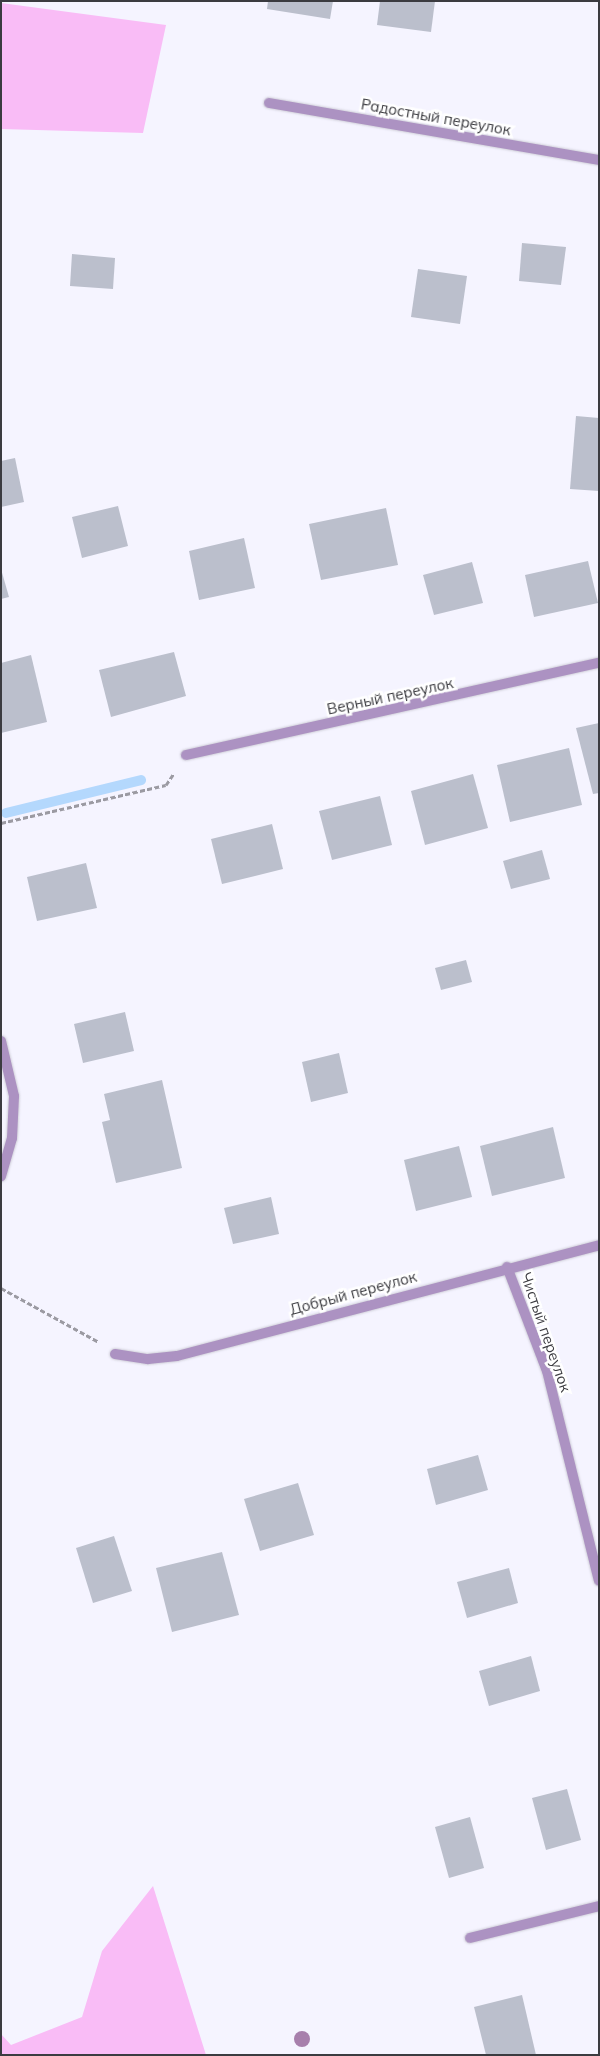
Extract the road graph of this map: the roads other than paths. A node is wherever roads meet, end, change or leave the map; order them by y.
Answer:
1 (269, 103) dead end
2 (599, 160) edge
3 (599, 663) edge
4 (186, 755) road end
5 (1, 1041) edge
6 (1, 1176) edge
7 (599, 1245) edge
8 (507, 1267) junction
9 (115, 1354) road end
10 (599, 1581) edge
11 (599, 1906) edge
12 (470, 1938) dead end

1 - 2 street, Радостный переулок
3 - 4 street, Верный переулок
5 - 6 street
7 - 8 street, Добрый переулок
8 - 9 street, Добрый переулок
8 - 10 street, Чистый переулок
11 - 12 street

